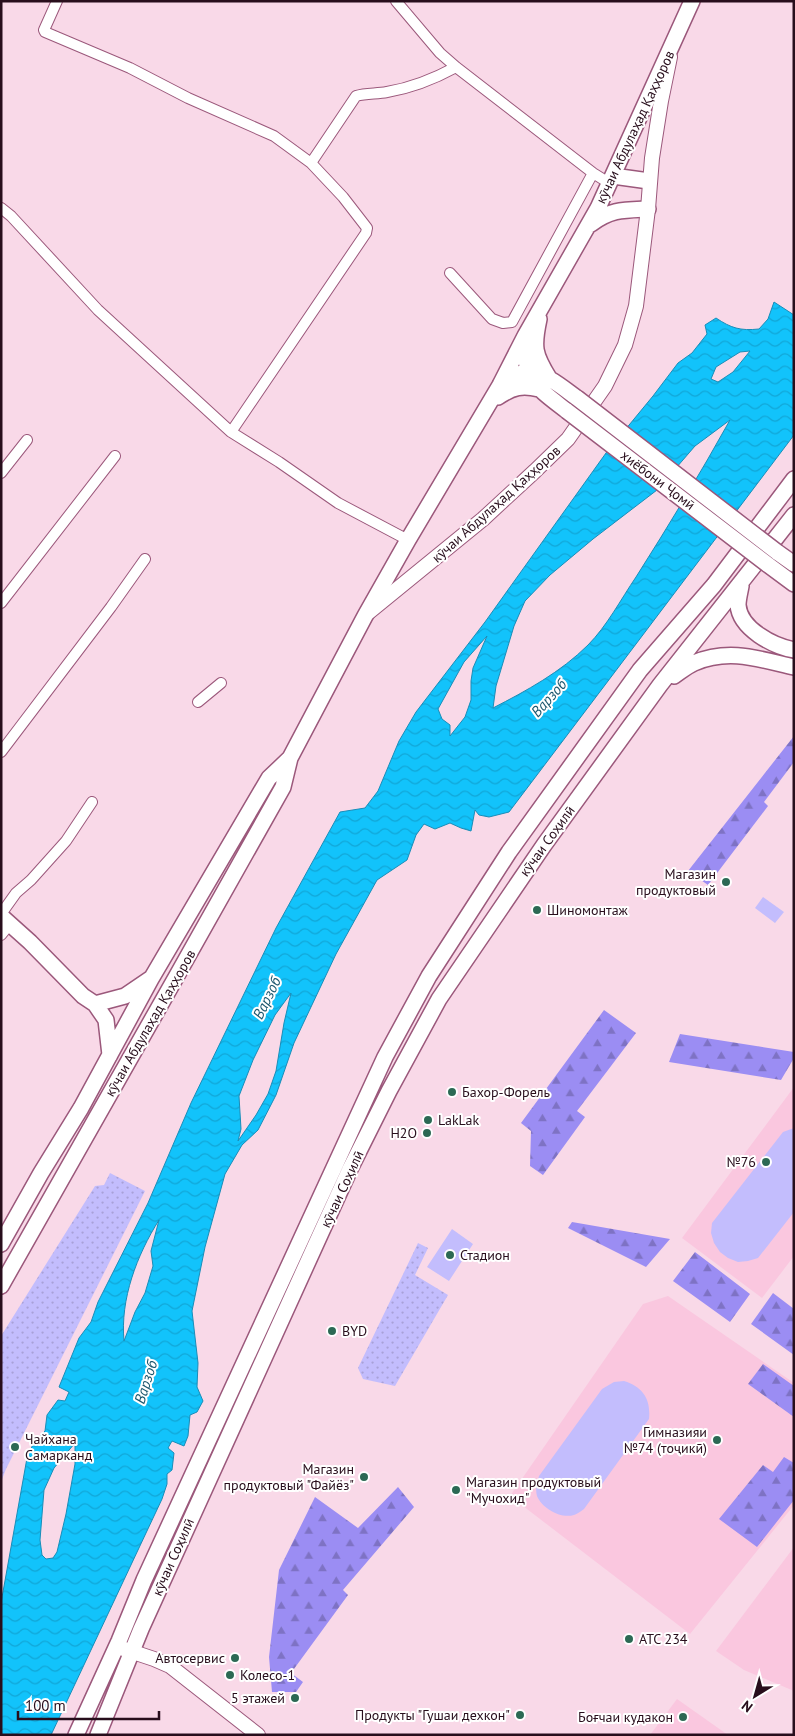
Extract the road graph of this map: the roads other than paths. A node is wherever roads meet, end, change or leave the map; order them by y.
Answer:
1 (56, 1) edge
2 (396, 1) edge
3 (692, 1) edge
4 (673, 44) junction
5 (456, 67) junction
6 (310, 163) junction
7 (593, 173) junction
8 (611, 180) junction
9 (649, 181) junction
10 (1, 208) edge
11 (648, 210) junction
12 (587, 226) junction
13 (450, 273) dead end
14 (546, 301) junction
15 (525, 336) junction
16 (528, 372) junction
17 (544, 384) junction
18 (500, 385) junction
19 (482, 417) junction
20 (231, 432) junction
21 (27, 440) dead end
22 (115, 456) dead end
23 (1, 473) edge
24 (794, 479) edge
25 (792, 519) edge
26 (408, 540) junction
27 (145, 558) dead end
28 (794, 564) edge
29 (741, 584) junction
30 (794, 584) edge
31 (1, 603) edge
32 (365, 616) junction
33 (794, 650) edge
34 (794, 668) edge
35 (221, 683) dead end
36 (660, 685) junction
37 (198, 702) dead end
38 (1, 752) edge
39 (290, 758) junction
40 (92, 802) dead end
41 (523, 831) junction
42 (544, 845) junction
43 (3, 922) edge
44 (151, 978) junction
45 (96, 1004) junction
46 (110, 1055) junction
47 (1, 1244) edge
48 (1, 1286) edge
49 (116, 1646) junction
50 (133, 1651) junction
51 (76, 1735) edge
52 (98, 1735) edge
53 (258, 1735) edge

1 - 6 street
2 - 5 street
3 - 4 main road
4 - 8 main road, кӯчаи Абдулаҳад Қаҳҳоров
4 - 9 street, кӯчаи Абдулаҳад Қаҳҳоров
5 - 6 street
5 - 7 street
6 - 20 street
7 - 8 street
7 - 13 street
8 - 9 main road
8 - 12 main road, кӯчаи Абдулаҳад Қаҳҳоров
9 - 11 street, кӯчаи Абдулаҳад Қаҳҳоров
10 - 20 street
11 - 12 main road
11 - 32 street, кӯчаи Абдулаҳад Қаҳҳоров
12 - 14 main road, кӯчаи Абдулаҳад Қаҳҳоров
14 - 15 main road, кӯчаи Абдулаҳад Қаҳҳоров
14 - 17 main road
15 - 16 main road, хиёбони Ҷомӣ
15 - 18 main road, кӯчаи Абдулаҳад Қаҳҳоров
16 - 17 main road, хиёбони Ҷомӣ
16 - 18 main road
17 - 19 main road
17 - 28 main road, хиёбони Ҷомӣ, bridge
17 - 30 main road, хиёбони Ҷомӣ, bridge
18 - 19 main road, кӯчаи Абдулаҳад Қаҳҳоров
19 - 26 main road, кӯчаи Абдулаҳад Қаҳҳоров
20 - 26 street
21 - 23 street
22 - 31 street
24 - 41 main road
25 - 29 main road, кӯчаи Соҳилӣ
26 - 32 main road, кӯчаи Абдулаҳад Қаҳҳоров
27 - 38 street
29 - 33 main road
29 - 36 main road, кӯчаи Соҳилӣ
32 - 39 main road, кӯчаи Абдулаҳад Қаҳҳоров
34 - 36 main road
35 - 37 street
36 - 42 main road, кӯчаи Соҳилӣ
39 - 44 main road, кӯчаи Абдулаҳад Қаҳҳоров
39 - 48 main road, кӯчаи Абдулаҳад Қаҳҳоров
40 - 43 street
41 - 42 main road
41 - 49 main road
42 - 50 main road, кӯчаи Соҳилӣ
43 - 45 main road
44 - 45 main road
44 - 46 main road, кӯчаи Абдулаҳад Қаҳҳоров
45 - 46 main road
46 - 47 main road, кӯчаи Абдулаҳад Қаҳҳоров
49 - 50 street
49 - 51 main road
50 - 52 main road, кӯчаи Соҳилӣ
50 - 53 street

